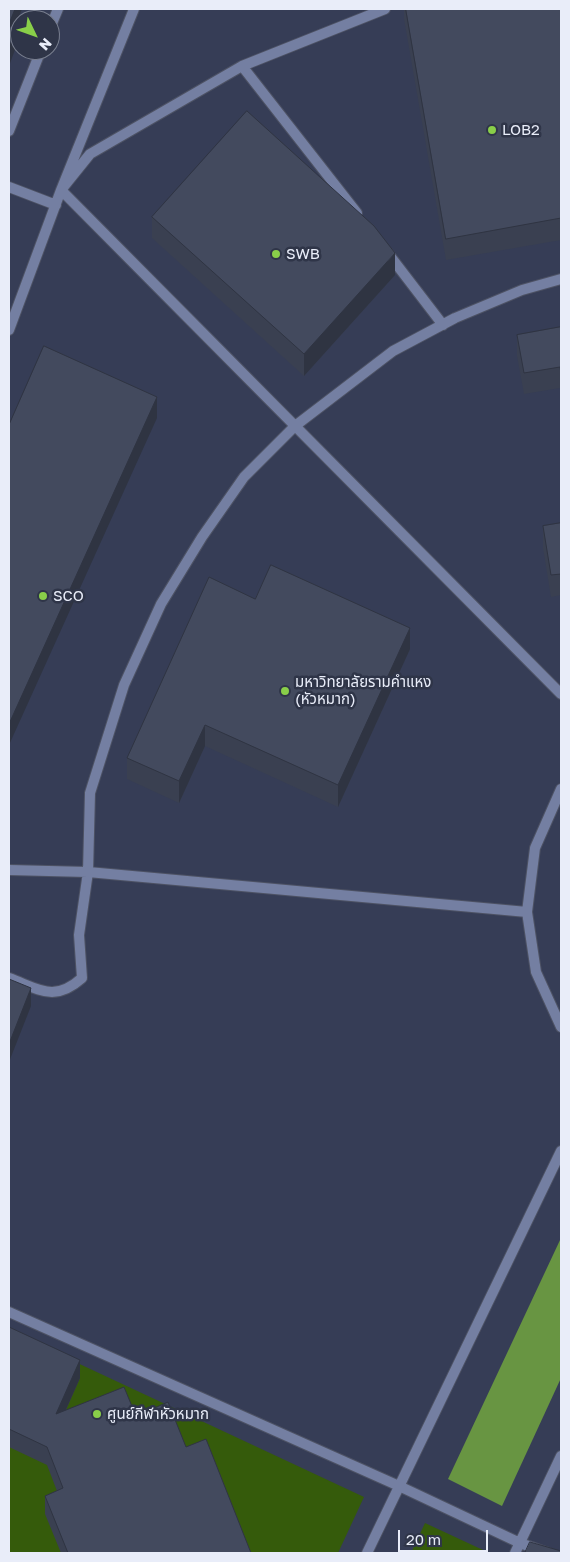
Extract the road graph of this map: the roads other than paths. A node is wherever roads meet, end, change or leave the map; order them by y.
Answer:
1 (134, 9) edge
2 (386, 9) edge
3 (37, 60) edge
4 (242, 66) junction
5 (9, 131) edge
6 (9, 187) edge
7 (62, 190) junction
8 (56, 205) junction
9 (362, 220) edge
10 (380, 243) edge
11 (561, 278) edge
12 (443, 325) junction
13 (9, 330) edge
14 (295, 426) junction
15 (561, 694) edge
16 (561, 789) edge
17 (9, 870) edge
18 (88, 872) junction
19 (527, 912) junction
20 (9, 978) edge
21 (561, 1027) edge
22 (561, 1150) edge
23 (9, 1312) edge
24 (561, 1456) edge
25 (399, 1486) junction
26 (520, 1543) junction
27 (367, 1553) edge
28 (515, 1553) edge
29 (548, 1553) edge

1 - 7 lane
2 - 4 lane
3 - 5 lane
4 - 7 lane
4 - 9 lane
6 - 8 lane
7 - 8 lane
7 - 14 lane
8 - 13 lane
10 - 12 lane
11 - 12 lane
12 - 14 lane
14 - 15 lane
14 - 18 lane
16 - 19 lane
17 - 18 lane
18 - 19 lane
18 - 20 lane
19 - 21 lane
22 - 25 lane
23 - 25 lane
24 - 26 lane
25 - 26 lane
25 - 27 lane
26 - 28 lane
26 - 29 lane

